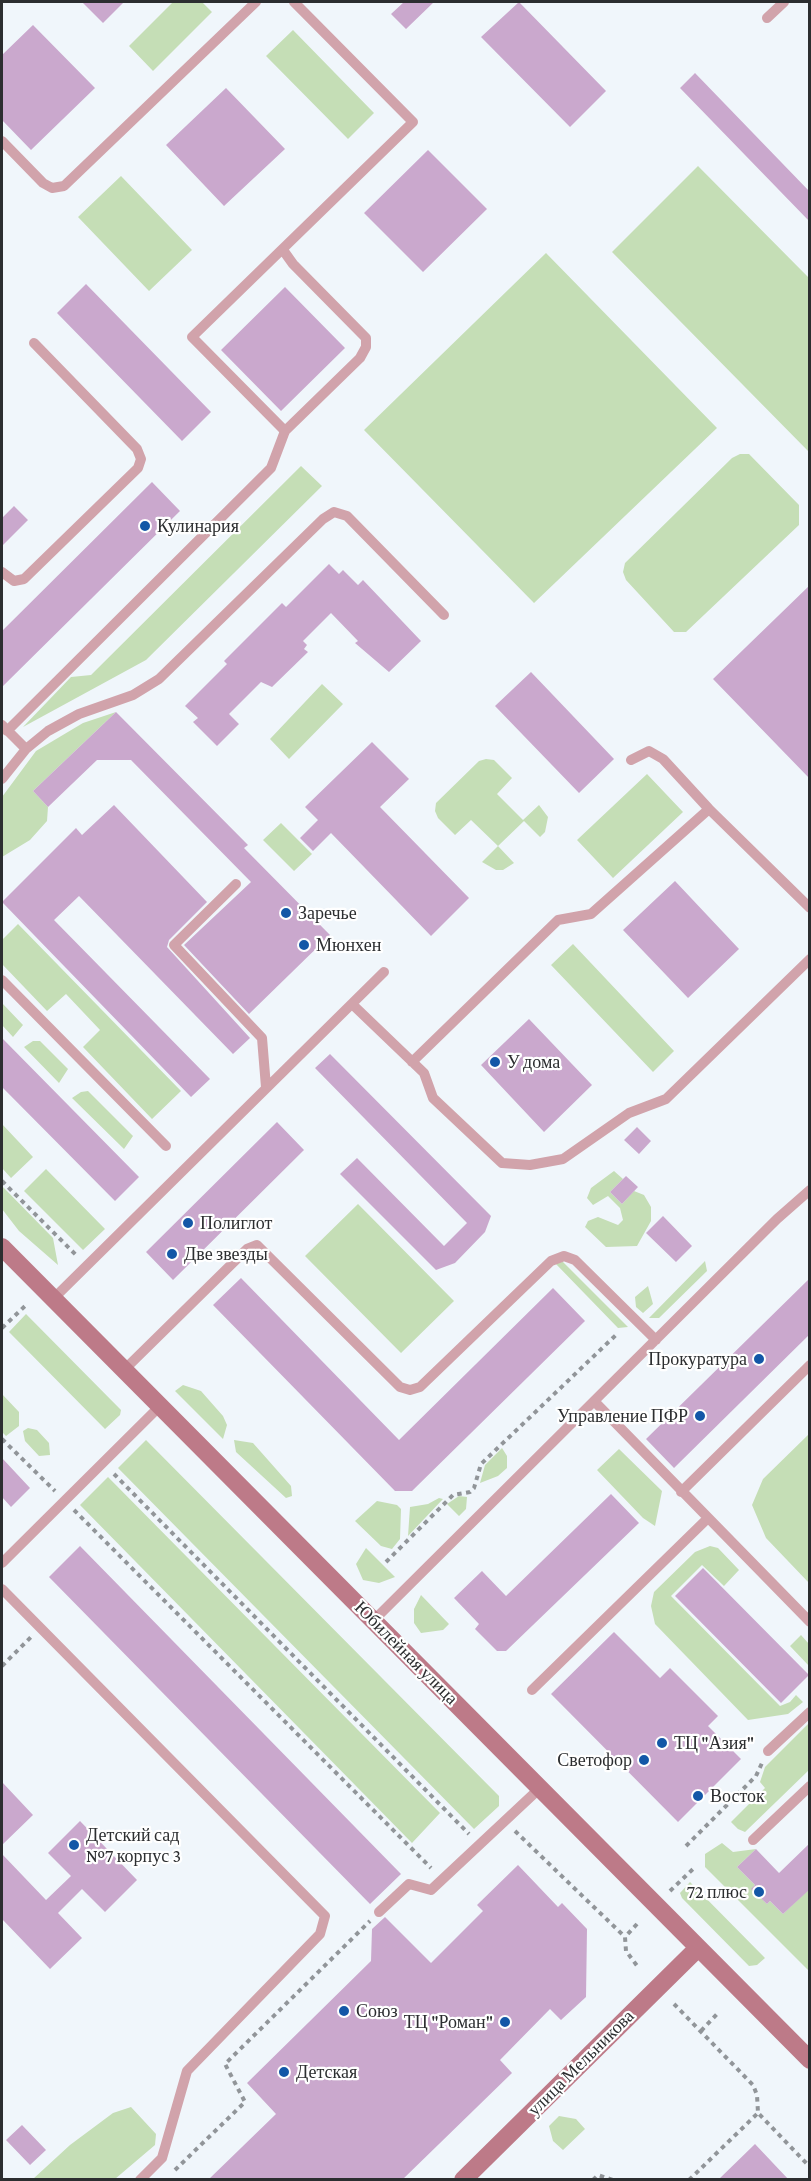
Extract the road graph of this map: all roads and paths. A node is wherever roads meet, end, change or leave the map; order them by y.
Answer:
1 (255, 2) edge
2 (294, 2) edge
3 (784, 2) edge
4 (767, 18) dead end
5 (2, 141) edge
6 (283, 250) junction
7 (34, 344) dead end
8 (285, 431) junction
9 (2, 572) edge
10 (444, 615) dead end
11 (4, 728) edge
12 (26, 749) junction
13 (631, 760) dead end
14 (2, 779) edge
15 (709, 809) junction
16 (236, 884) dead end
17 (810, 908) edge
18 (810, 959) edge
19 (384, 972) dead end
20 (2, 980) edge
21 (352, 1004) junction
22 (412, 1062) junction
23 (266, 1087) junction
24 (166, 1146) dead end
25 (2, 1181) edge
26 (810, 1190) edge
27 (2, 1247) edge
28 (82, 1261) dead end
29 (53, 1299) junction
30 (25, 1306) dead end
31 (2, 1328) edge
32 (618, 1333) dead end
33 (656, 1340) junction
34 (810, 1365) edge
35 (124, 1370) junction
36 (594, 1401) junction
37 (160, 1406) junction
38 (2, 1439) edge
39 (104, 1462) junction
40 (55, 1492) dead end
41 (681, 1492) junction
42 (74, 1509) dead end
43 (708, 1519) junction
44 (386, 1562) dead end
45 (2, 1563) edge
46 (2, 1589) edge
47 (373, 1621) junction
48 (810, 1622) edge
49 (40, 1628) junction
50 (2, 1666) edge
51 (532, 1690) dead end
52 (810, 1712) edge
53 (768, 1751) joint
54 (810, 1785) edge
55 (540, 1788) junction
56 (505, 1821) junction
57 (753, 1840) dead end
58 (480, 1844) junction
59 (686, 1846) dead end
60 (693, 1869) dead end
61 (442, 1879) junction
62 (670, 1892) dead end
63 (379, 1912) joint
64 (637, 1924) dead end
65 (625, 1937) junction
66 (698, 1948) junction
67 (638, 1967) dead end
68 (675, 2004) dead end
69 (719, 2012) dead end
70 (701, 2031) junction
71 (810, 2060) edge
72 (758, 2113) junction
73 (810, 2167) edge
74 (173, 2172) dead end
75 (140, 2180) edge
76 (463, 2180) edge
77 (593, 2180) edge
78 (614, 2180) edge
79 (689, 2180) edge

1 - 5 lane
2 - 6 lane
3 - 4 lane
6 - 8 lane
6 - 8 lane
7 - 9 lane
8 - 11 lane
10 - 12 lane
11 - 12 lane
12 - 14 lane
13 - 15 lane
15 - 17 lane
15 - 22 lane
16 - 23 lane
18 - 22 lane
19 - 21 lane
20 - 24 lane
21 - 22 lane
21 - 23 lane
23 - 29 lane
25 - 28 path
26 - 33 lane
27 - 29 main road, Юбилейная улица
29 - 35 main road, Юбилейная улица
30 - 31 path
32 - 44 path
33 - 35 lane
33 - 36 lane
34 - 41 lane
35 - 37 main road, Юбилейная улица
36 - 41 lane
36 - 47 lane
37 - 39 lane
37 - 47 main road, Юбилейная улица
38 - 40 path
39 - 45 lane
39 - 58 path
41 - 43 lane
42 - 61 path
43 - 48 lane
43 - 51 lane
46 - 49 lane
47 - 55 main road, Юбилейная улица
49 - 50 path
49 - 75 lane
52 - 53 lane
53 - 59 path
54 - 57 lane
55 - 56 lane
55 - 66 main road, Юбилейная улица
56 - 58 lane
56 - 65 path
58 - 61 lane
60 - 62 path
61 - 63 lane
63 - 74 path
64 - 65 path
65 - 67 path
66 - 71 main road, Юбилейная улица
66 - 76 main road, улица Мельникова
68 - 70 path
69 - 70 path
70 - 72 path
72 - 73 path
72 - 79 path
77 - 78 path

